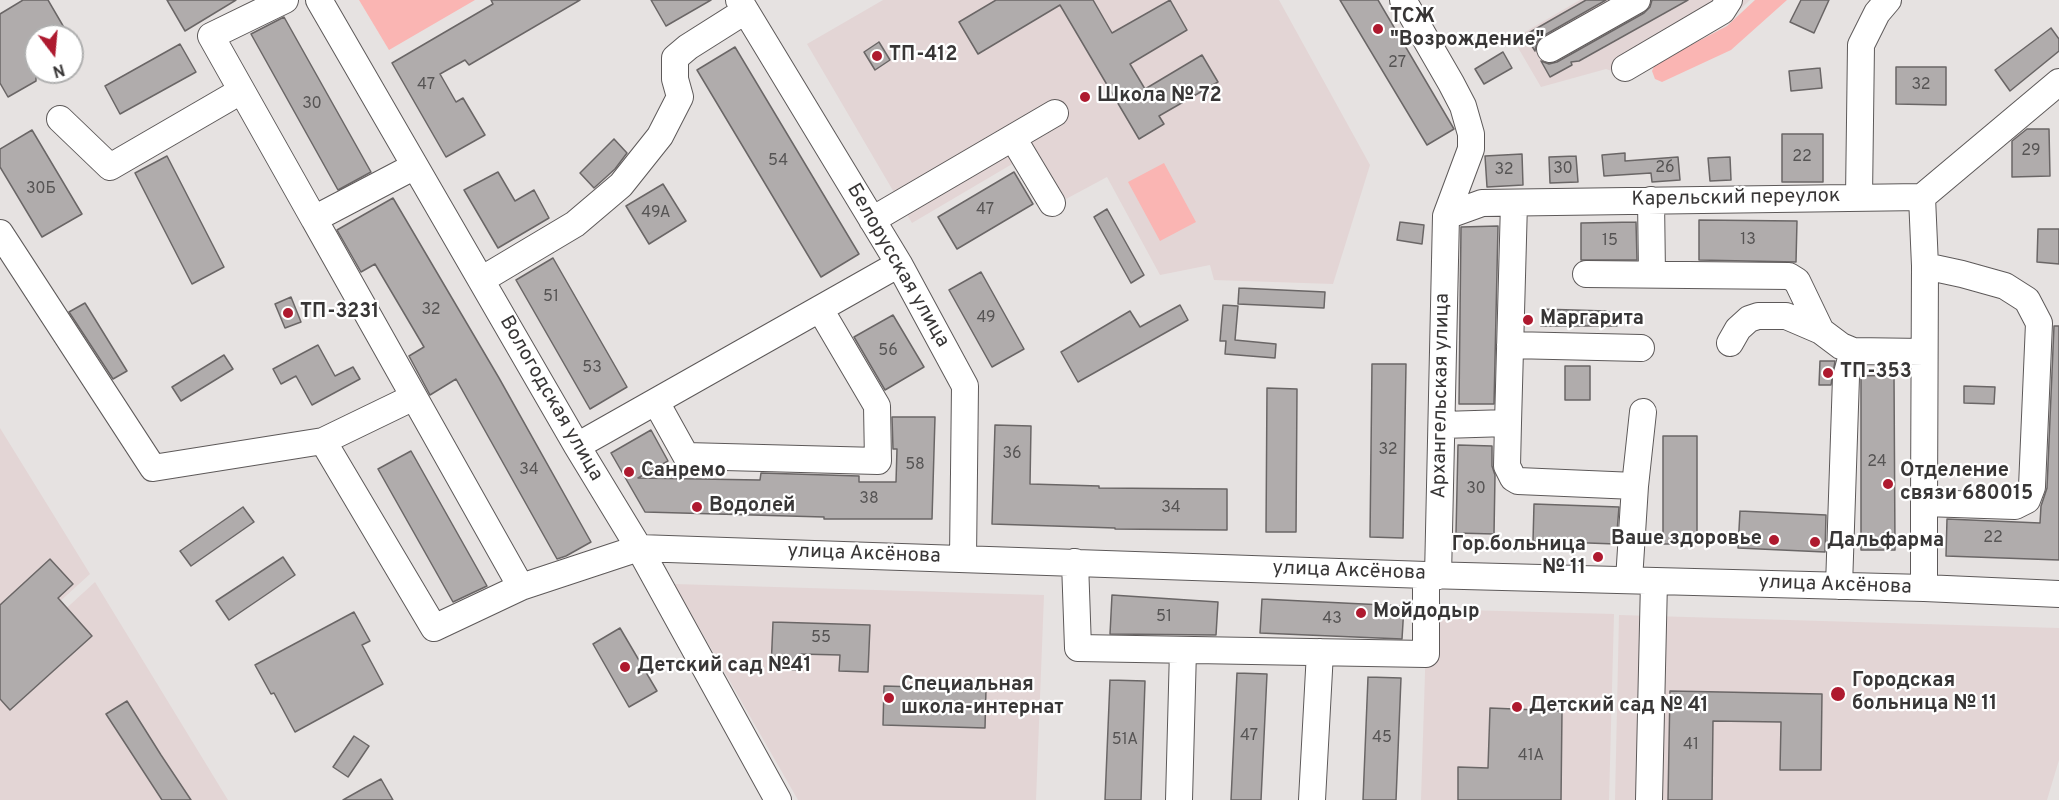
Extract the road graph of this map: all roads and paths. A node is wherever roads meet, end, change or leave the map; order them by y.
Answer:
1 (285, 0) edge
2 (319, 0) edge
3 (1403, 0) edge
4 (1637, 0) edge
5 (1729, 0) edge
6 (1888, 0) edge
7 (742, 6) edge
8 (1550, 49) dead end
9 (1625, 68) dead end
10 (2059, 82) edge
11 (241, 91) junction
12 (1055, 113) dead end
13 (60, 119) dead end
14 (1013, 138) junction
15 (415, 165) junction
16 (1922, 196) junction
17 (1859, 197) junction
18 (1652, 200) junction
19 (1052, 203) dead end
20 (1514, 203) junction
21 (1446, 216) junction
22 (314, 219) junction
23 (872, 220) junction
24 (0, 233) edge
25 (899, 264) junction
26 (1925, 266) junction
27 (1586, 274) dead end
28 (1652, 274) junction
29 (481, 280) junction
30 (820, 309) junction
31 (1821, 331) junction
32 (1730, 343) dead end
33 (1510, 345) junction
34 (1641, 348) dead end
35 (1853, 351) junction
36 (1924, 352) junction
37 (414, 397) junction
38 (656, 402) junction
39 (1643, 412) dead end
40 (1508, 423) junction
41 (1442, 425) junction
42 (322, 441) junction
43 (577, 446) junction
44 (1635, 486) junction
45 (1924, 503) junction
46 (639, 548) junction
47 (963, 558) junction
48 (1075, 562) junction
49 (1432, 575) junction
50 (1641, 581) junction
51 (1839, 586) junction
52 (521, 587) junction
53 (1924, 588) junction
54 (2059, 594) edge
55 (1183, 650) junction
56 (1320, 652) junction
57 (778, 800) edge
58 (1179, 800) edge
59 (1312, 800) edge
60 (1649, 800) edge

1 - 11 street
2 - 15 street, Вологодская улица
3 - 21 street, Архангельская улица
4 - 8 street
5 - 9 street
6 - 17 street, Карельский переулок
7 - 23 street, Белорусская улица
7 - 29 street
10 - 16 street
11 - 13 street
11 - 22 street
12 - 14 street
14 - 19 street
14 - 23 street
15 - 22 street
15 - 29 street, Вологодская улица
16 - 17 street
16 - 26 street
17 - 18 street, Карельский переулок
18 - 20 street, Карельский переулок
18 - 28 street
20 - 21 street, Карельский переулок
20 - 33 street
21 - 41 street, Архангельская улица
22 - 37 street
23 - 25 street, Белорусская улица
24 - 42 street
25 - 30 street
25 - 47 street, Белорусская улица
26 - 36 street
26 - 45 street
27 - 28 street
28 - 31 street
29 - 43 street, Вологодская улица
30 - 38 street
30 - 38 street
31 - 32 street
31 - 35 street
33 - 34 street
33 - 40 street
35 - 36 street
35 - 51 street
36 - 45 street
37 - 42 street
37 - 52 street
38 - 43 street
39 - 44 street
40 - 41 street
40 - 44 street
41 - 49 street, Архангельская улица
42 - 52 street
43 - 46 street, Вологодская улица
44 - 50 street
45 - 53 street
46 - 47 street, улица Аксёнова
46 - 52 street
46 - 57 street, Вологодская улица
47 - 48 street, улица Аксёнова
48 - 49 street, улица Аксёнова
48 - 55 street
49 - 50 street, улица Аксёнова
49 - 56 street, Архангельская улица
50 - 51 street, улица Аксёнова
50 - 60 street
51 - 53 street, улица Аксёнова
53 - 54 street, улица Аксёнова
55 - 56 street
55 - 58 street
56 - 59 street

